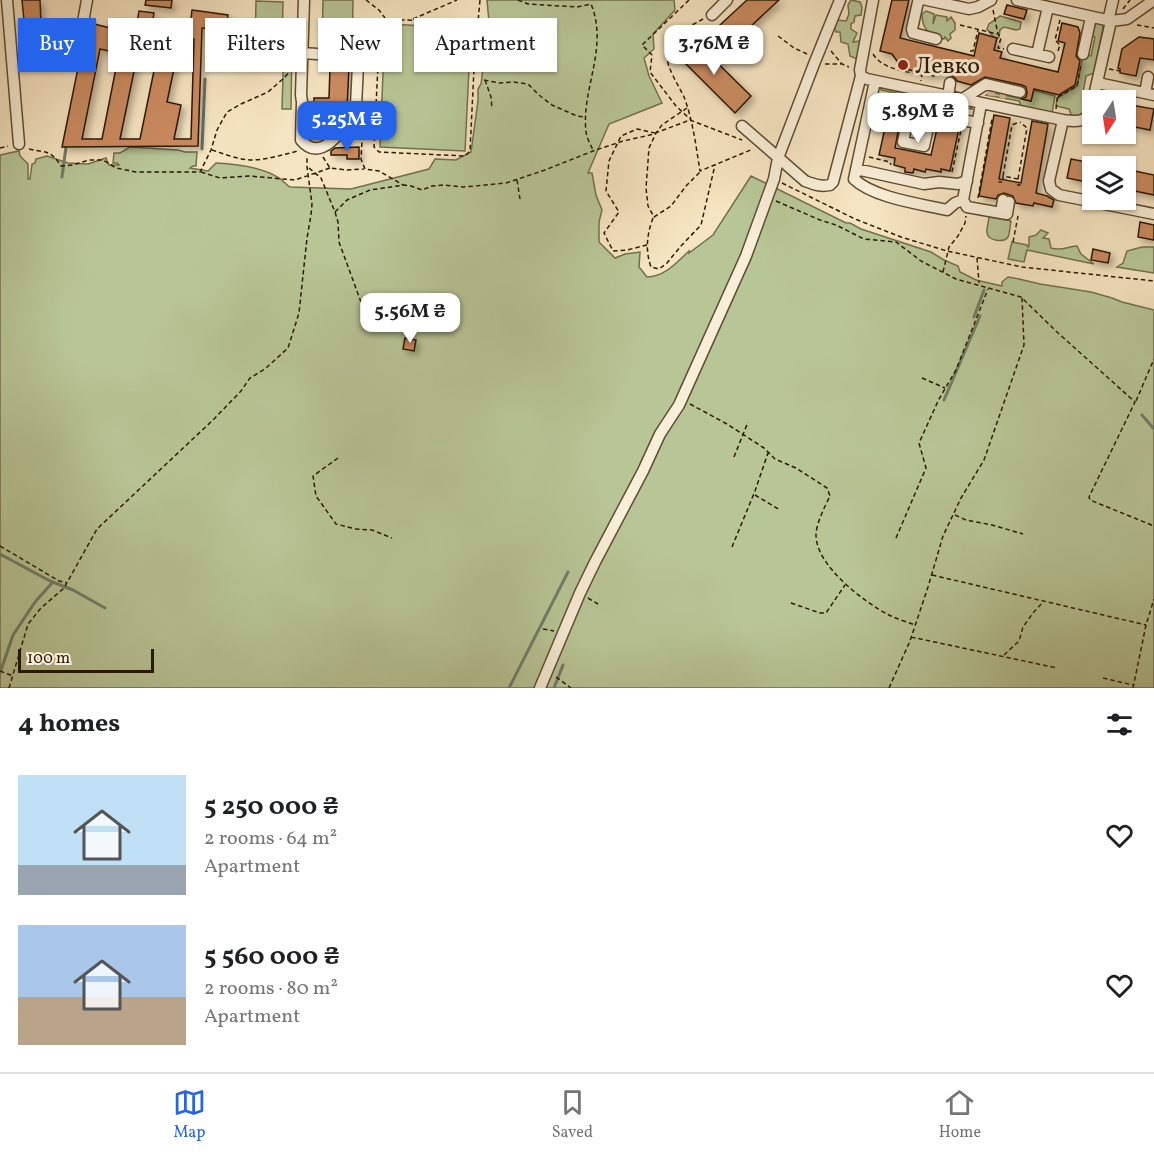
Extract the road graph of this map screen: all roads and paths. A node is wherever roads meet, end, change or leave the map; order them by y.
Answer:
1 (7, 0) edge
2 (87, 0) edge
3 (304, 0) edge
4 (366, 0) edge
5 (456, 0) edge
6 (480, 0) edge
7 (518, 0) edge
8 (689, 0) edge
9 (727, 0) edge
10 (840, 0) edge
11 (873, 0) edge
12 (921, 0) edge
13 (927, 0) edge
14 (991, 0) edge
15 (1017, 0) edge
16 (1113, 0) edge
17 (1154, 0) edge
18 (1048, 7) junction
19 (712, 15) joint
20 (1091, 17) junction
21 (83, 18) edge
22 (303, 18) edge
23 (384, 18) edge
24 (478, 18) edge
25 (1127, 19) junction
26 (402, 20) edge
27 (411, 20) junction
28 (414, 20) edge
29 (1109, 21) junction
30 (960, 25) dead end
31 (1154, 28) edge
32 (978, 29) junction
33 (998, 34) dead end
34 (778, 36) dead end
35 (936, 39) dead end
36 (824, 40) junction
37 (871, 48) dead end
38 (1013, 49) dead end
39 (970, 51) dead end
40 (1036, 54) junction
41 (1083, 54) joint
42 (1049, 57) dead end
43 (821, 61) junction
44 (842, 64) junction
45 (289, 72) edge
46 (302, 72) edge
47 (358, 72) edge
48 (378, 72) edge
49 (474, 72) edge
50 (860, 73) junction
51 (1148, 76) dead end
52 (875, 81) junction
53 (950, 83) dead end
54 (1098, 83) junction
55 (1096, 90) edge
56 (919, 91) junction
57 (986, 91) tunnel mouth
58 (1020, 92) dead end
59 (1150, 94) edge
60 (908, 96) dead end
61 (948, 97) junction
62 (1057, 98) dead end
63 (965, 100) junction
64 (981, 104) junction
65 (688, 108) junction
66 (492, 109) dead end
67 (681, 111) junction
68 (931, 114) junction
69 (586, 117) junction
70 (992, 119) dead end
71 (690, 120) junction
72 (963, 120) junction
73 (1063, 120) junction
74 (1082, 120) edge
75 (907, 123) dead end
76 (978, 123) junction
77 (742, 126) dead end
78 (353, 128) junction
79 (656, 133) junction
80 (745, 141) dead end
81 (19, 144) joint
82 (764, 145) junction
83 (313, 149) junction
84 (211, 150) junction
85 (593, 151) junction
86 (865, 157) dead end
87 (778, 158) junction
88 (716, 165) junction
89 (307, 167) junction
90 (330, 168) junction
91 (365, 170) junction
92 (856, 170) junction
93 (700, 171) junction
94 (918, 171) dead end
95 (200, 172) junction
96 (315, 173) junction
97 (900, 173) junction
98 (309, 175) junction
99 (951, 176) dead end
100 (774, 179) junction
101 (517, 180) junction
102 (1003, 180) joint
103 (967, 181) junction
104 (916, 182) junction
105 (404, 185) junction
106 (767, 197) junction
107 (978, 198) dead end
108 (520, 199) dead end
109 (1006, 201) dead end
110 (965, 203) junction
111 (334, 212) junction
112 (1154, 214) edge
113 (1008, 215) junction
114 (654, 217) junction
115 (1012, 242) dead end
116 (647, 245) junction
117 (948, 251) junction
118 (977, 257) junction
119 (943, 272) junction
120 (1154, 281) edge
121 (979, 285) junction
122 (988, 288) junction
123 (1022, 297) junction
124 (369, 324) dead end
125 (974, 324) junction
126 (979, 326) dead end
127 (1154, 359) edge
128 (922, 378) dead end
129 (946, 388) junction
130 (681, 399) junction
131 (1135, 402) junction
132 (748, 422) dead end
133 (743, 435) junction
134 (769, 453) junction
135 (734, 457) dead end
136 (338, 458) dead end
137 (754, 495) junction
138 (780, 510) dead end
139 (953, 514) junction
140 (1154, 526) edge
141 (1023, 534) dead end
142 (392, 537) dead end
143 (896, 538) dead end
144 (0, 546) edge
145 (732, 547) dead end
146 (932, 575) junction
147 (66, 584) junction
148 (846, 584) junction
149 (1154, 599) edge
150 (1043, 601) junction
151 (791, 603) dead end
152 (1149, 616) junction
153 (1154, 617) edge
154 (915, 625) junction
155 (1146, 625) junction
156 (911, 637) junction
157 (1003, 656) junction
158 (1057, 668) dead end
159 (1, 671) edge
160 (13, 676) junction
161 (555, 677) dead end
162 (1103, 678) dead end
163 (1133, 686) edge
164 (9, 688) edge
165 (540, 688) edge
166 (571, 688) edge
167 (889, 688) edge

1 - 81 street
2 - 21 street
3 - 22 street
4 - 23 path
5 - 27 path
6 - 24 path
7 - 69 path
8 - 67 path
9 - 19 street
10 - 36 street
11 - 50 street
12 - 35 street
13 - 14 street
15 - 18 street
16 - 29 street
17 - 25 street
18 - 20 street
18 - 40 street
19 - 65 path
20 - 29 street
20 - 41 street
25 - 29 street
25 - 31 path
26 - 27 path
27 - 28 path
29 - 54 street
30 - 32 path
32 - 33 path
32 - 39 path
34 - 43 path
36 - 43 street
36 - 44 path
37 - 56 path
38 - 40 street
40 - 42 street
41 - 62 path
43 - 44 path
43 - 87 street
44 - 50 path
45 - 84 path
46 - 83 street
47 - 78 street
48 - 49 path
50 - 52 street
50 - 87 street
51 - 59 street
52 - 56 street
52 - 92 street
53 - 61 street
54 - 55 street
54 - 59 street
56 - 61 street
57 - 63 street
58 - 63 street
60 - 68 path
61 - 63 street
63 - 64 street
64 - 73 street
64 - 76 street
65 - 67 path
65 - 71 path
66 - 69 path
67 - 71 path
67 - 79 path
68 - 72 street
68 - 75 street
69 - 85 path
70 - 107 path
71 - 79 path
71 - 80 path
71 - 93 path
72 - 76 street
72 - 99 path
73 - 74 street
73 - 112 street
76 - 103 street
77 - 82 street
78 - 83 street
78 - 91 path
79 - 85 path
79 - 114 path
79 - 116 path
81 - 95 path
82 - 87 street
82 - 88 path
83 - 84 path
83 - 89 path
83 - 90 path
84 - 95 path
85 - 101 path
86 - 97 path
87 - 100 street
88 - 93 path
88 - 116 path
89 - 96 path
89 - 98 path
90 - 91 path
90 - 96 path
91 - 105 path
92 - 97 street
92 - 110 street
93 - 114 path
94 - 104 street
95 - 98 path
96 - 98 path
96 - 111 path
97 - 104 street
98 - 147 path
100 - 106 street
100 - 117 path
101 - 105 path
101 - 108 path
102 - 102 path
103 - 104 street
103 - 110 street
105 - 111 path
106 - 119 path
106 - 130 street
109 - 113 street
110 - 113 street
110 - 117 path
111 - 124 path
113 - 115 path
114 - 116 path
117 - 118 path
117 - 119 path
118 - 120 path
118 - 121 path
119 - 121 path
121 - 122 path
122 - 123 path
122 - 125 path
123 - 131 path
123 - 139 path
125 - 126 path
125 - 129 path
127 - 131 path
128 - 129 path
129 - 143 path
130 - 133 path
130 - 165 street
131 - 140 path
132 - 133 path
133 - 134 path
133 - 135 path
134 - 137 path
134 - 148 path
136 - 142 path
137 - 138 path
137 - 145 path
139 - 141 path
139 - 146 path
144 - 147 path
146 - 150 path
146 - 154 path
147 - 160 path
148 - 151 path
148 - 154 path
149 - 152 path
150 - 155 path
150 - 157 path
152 - 153 path
152 - 155 path
154 - 156 path
155 - 163 path
156 - 157 path
156 - 167 path
157 - 158 path
159 - 160 path
160 - 164 path
161 - 166 path
162 - 163 path

